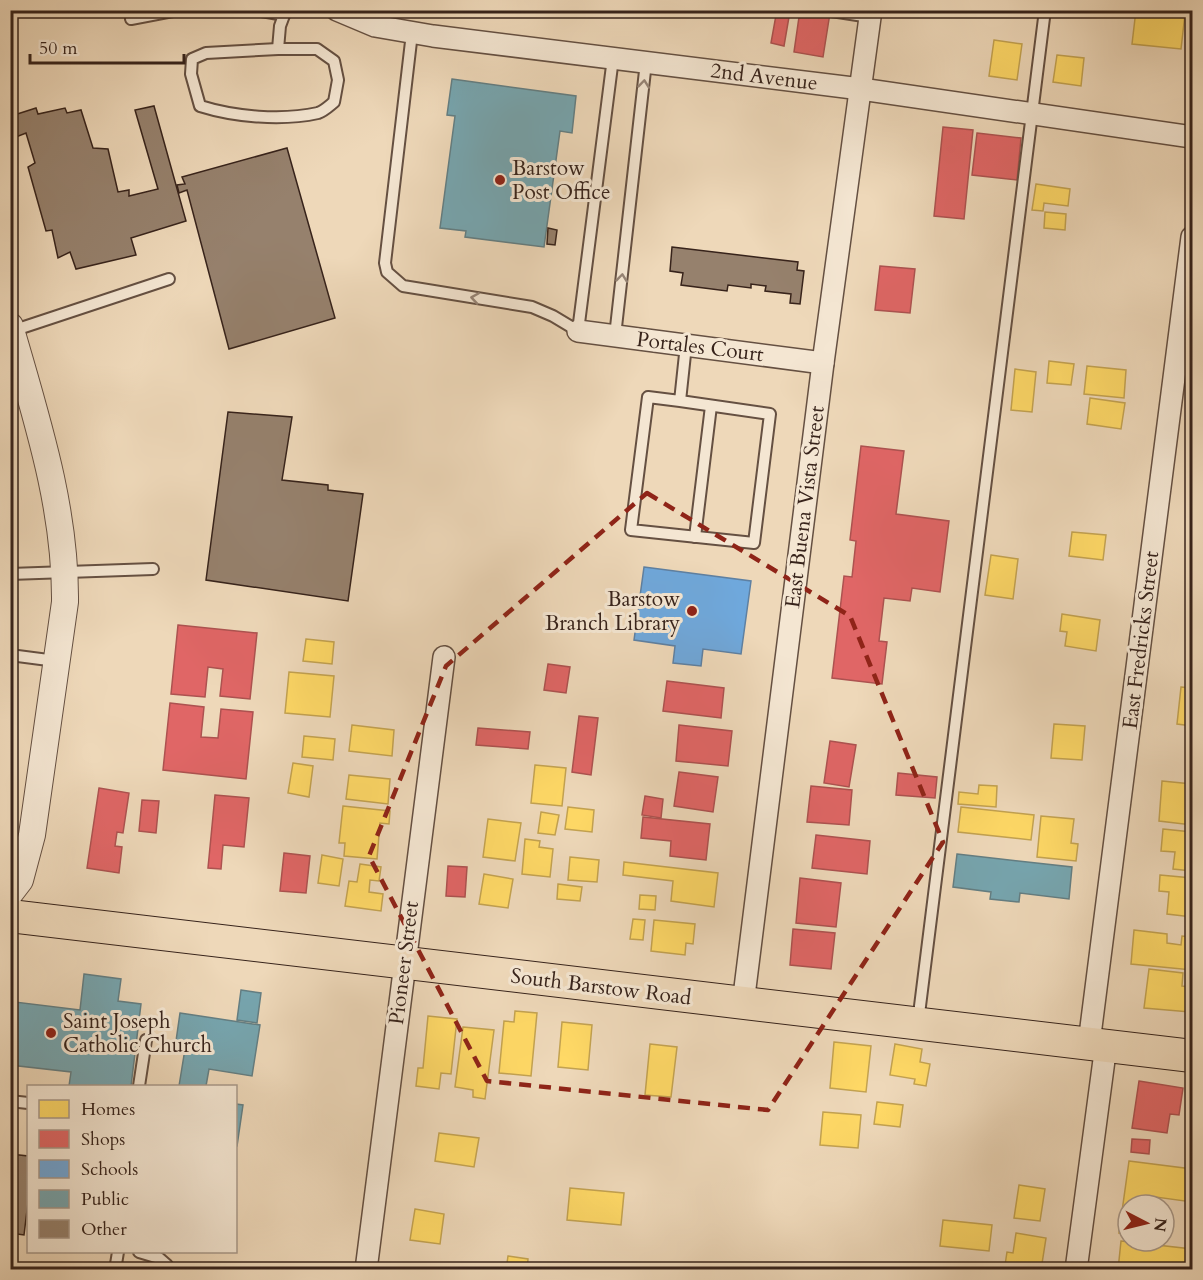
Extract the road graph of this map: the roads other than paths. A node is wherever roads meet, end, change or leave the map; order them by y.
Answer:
1 (178, 10) edge
2 (255, 10) edge
3 (337, 10) edge
4 (825, 10) edge
5 (1045, 10) edge
6 (285, 13) edge
7 (871, 14) edge
8 (131, 19) dead end
9 (412, 33) junction
10 (278, 49) junction
11 (613, 58) junction
12 (646, 62) junction
13 (861, 89) junction
14 (1033, 112) junction
15 (1192, 137) edge
16 (1192, 237) edge
17 (169, 279) dead end
18 (578, 331) junction
19 (615, 336) junction
20 (12, 338) edge
21 (686, 345) junction
22 (823, 363) junction
23 (680, 401) junction
24 (711, 406) junction
25 (695, 537) junction
26 (153, 569) dead end
27 (65, 572) junction
28 (10, 574) edge
29 (10, 655) edge
30 (444, 657) dead end
31 (57, 661) junction
32 (10, 893) edge
33 (10, 916) edge
34 (404, 963) junction
35 (743, 1004) junction
36 (918, 1024) junction
37 (146, 1040) dead end
38 (1097, 1044) junction
39 (1192, 1056) edge
40 (139, 1085) edge
41 (10, 1101) edge
42 (27, 1103) edge
43 (118, 1253) edge
44 (145, 1253) edge
45 (115, 1269) edge
46 (168, 1269) edge
47 (366, 1269) edge
48 (1076, 1269) edge

1 - 8 lane
2 - 6 lane
3 - 9 street, 2nd Avenue
4 - 7 lane
5 - 14 lane
6 - 10 lane
7 - 13 street, East Buena Vista Street
9 - 11 street, 2nd Avenue
18 -> 9 lane
10 - 10 lane
11 - 12 street, 2nd Avenue
11 - 18 lane
12 - 13 street, 2nd Avenue
19 -> 12 lane
13 - 14 street, 2nd Avenue
13 - 22 street, East Buena Vista Street
14 - 15 street, 2nd Avenue
14 - 36 lane
16 - 38 street, East Fredricks Street
17 - 20 lane
18 - 19 street, Portales Court
19 - 21 street, Portales Court
20 - 27 street
21 - 22 street, Portales Court
21 - 23 lane
22 - 35 street, East Buena Vista Street
23 - 24 lane
23 - 25 lane
24 - 25 lane
24 - 25 lane
26 - 27 lane
27 - 28 lane
27 - 31 street
29 - 31 lane
30 - 34 street, Pioneer Street
31 - 32 street
33 - 34 main road, South Barstow Road
34 - 35 main road, South Barstow Road
34 - 47 street, Pioneer Street
35 - 36 main road, South Barstow Road
36 - 38 main road, South Barstow Road
37 - 40 lane
38 - 39 main road, South Barstow Road
38 - 48 street, East Fredricks Street
41 - 42 lane
43 - 45 lane
44 - 46 lane

